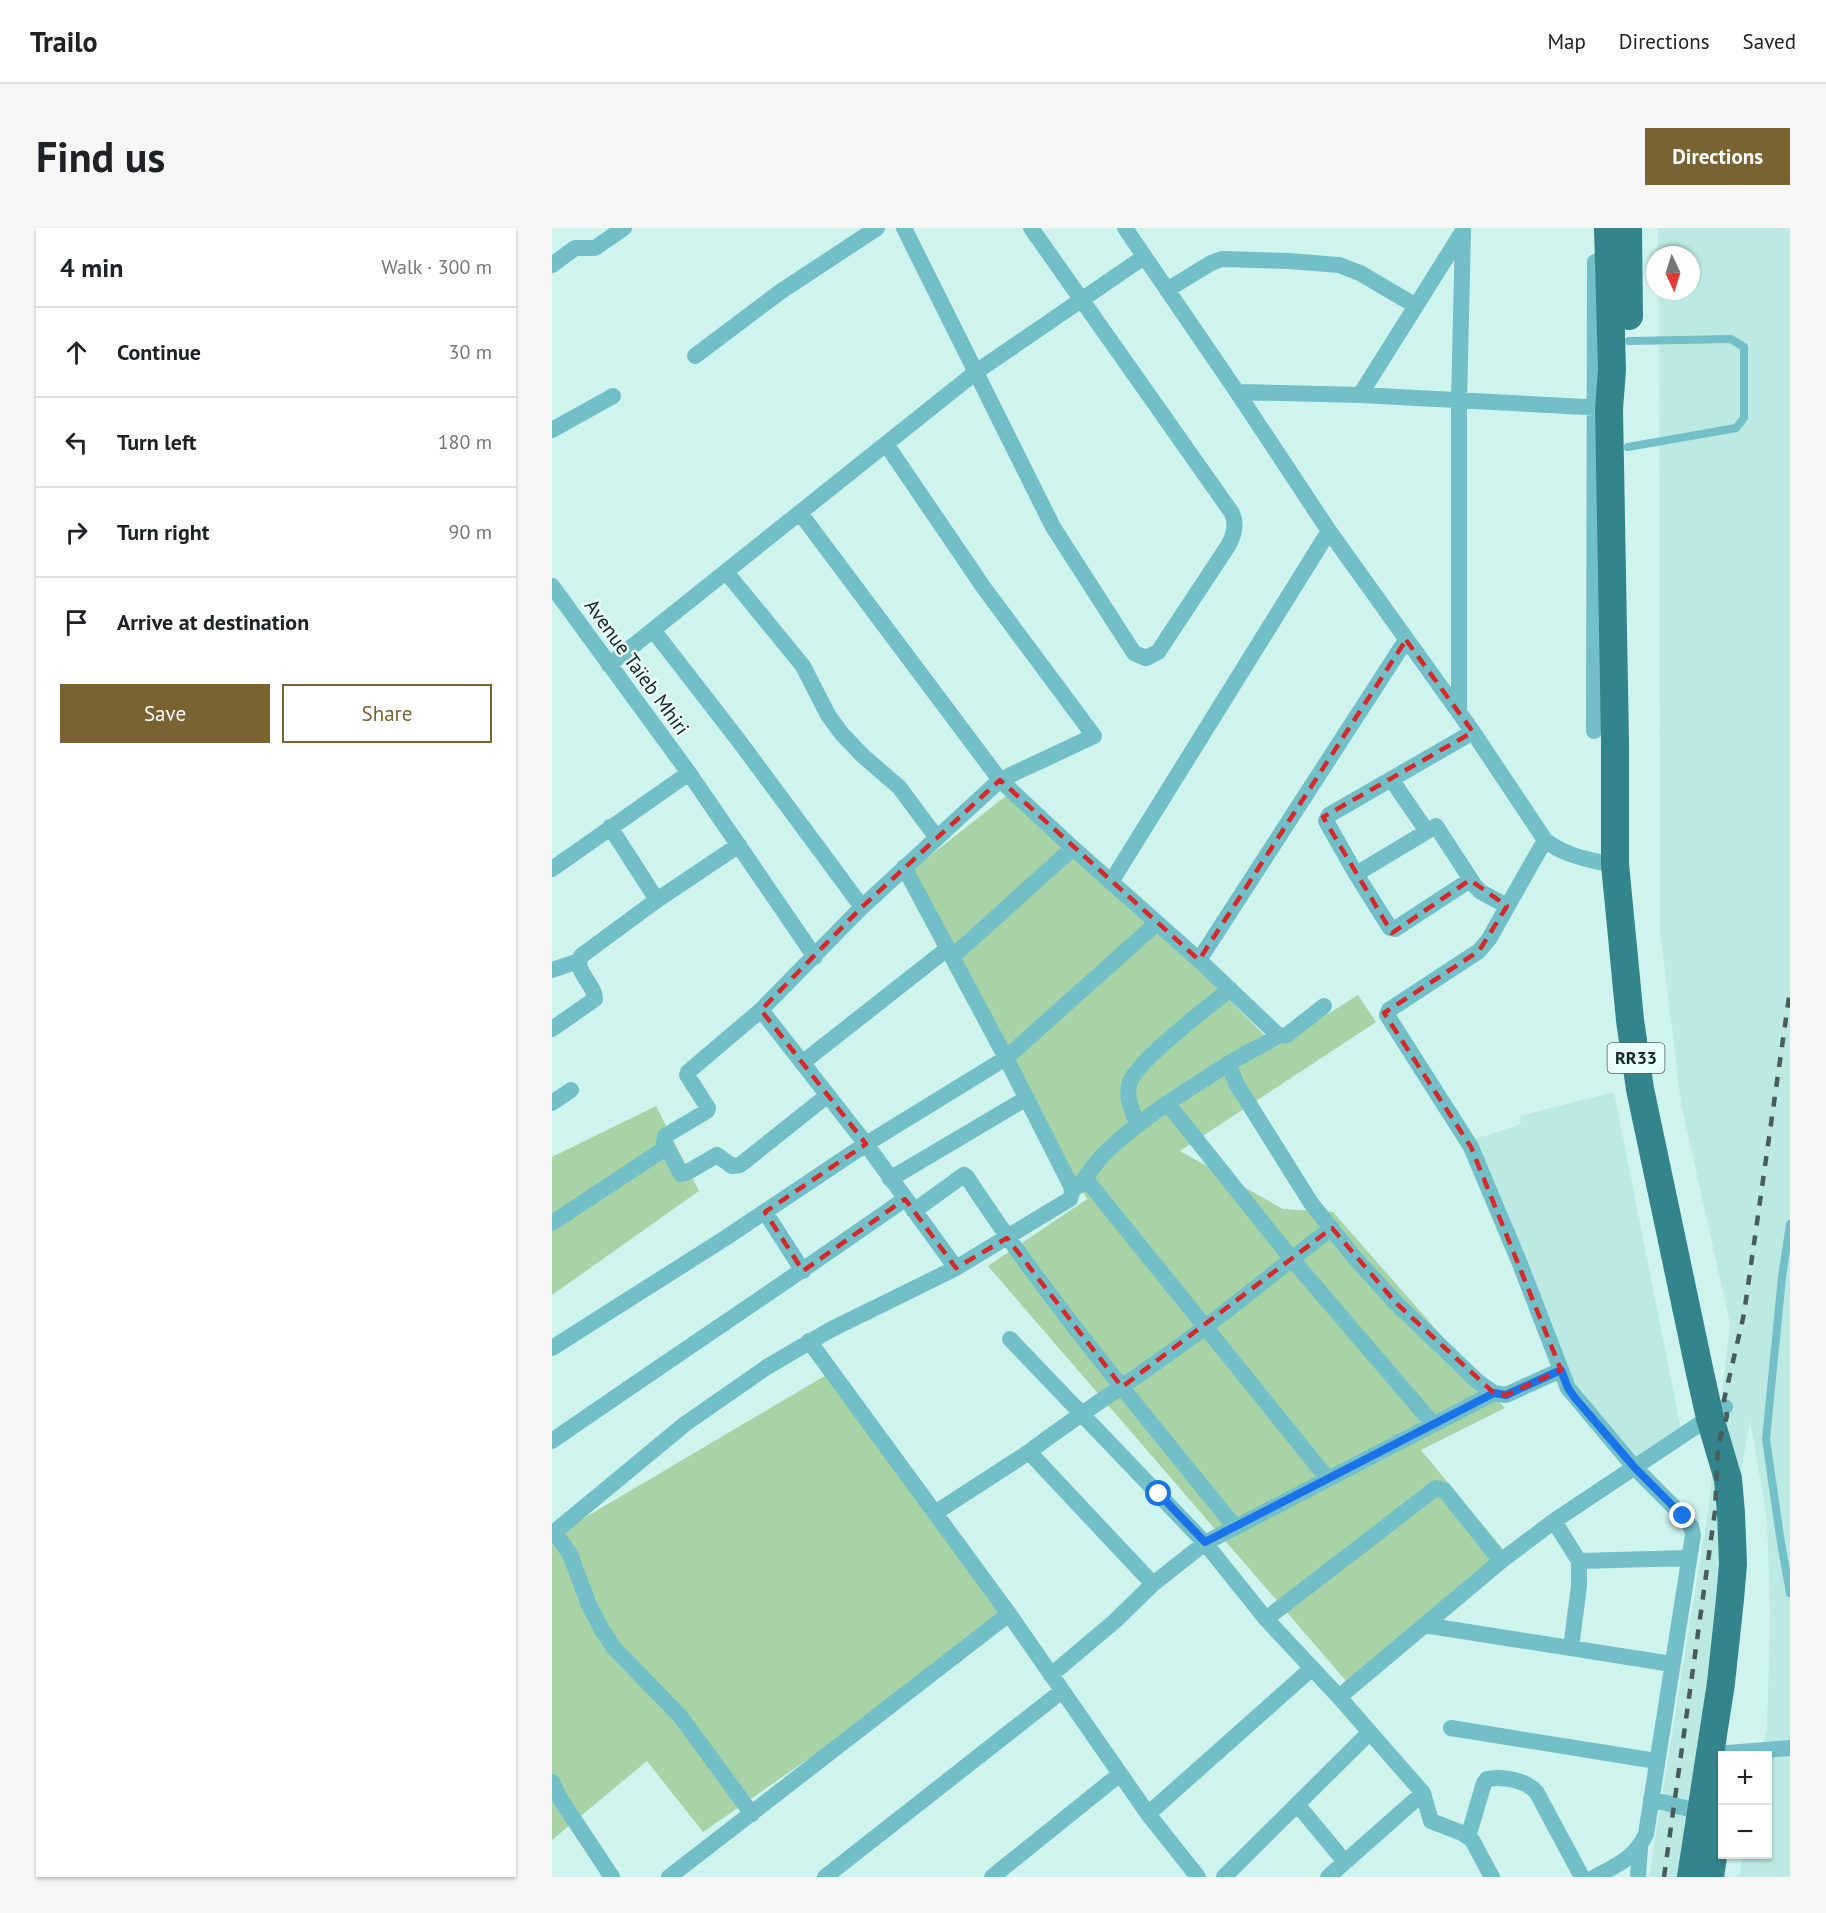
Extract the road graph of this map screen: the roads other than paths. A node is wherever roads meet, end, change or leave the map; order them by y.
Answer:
1 (624, 228) edge
2 (877, 228) edge
3 (904, 228) edge
4 (1031, 228) edge
5 (1125, 228) edge
6 (1594, 228) edge
7 (1608, 228) edge
8 (1628, 228) edge
9 (1464, 229) edge
10 (1144, 257) junction
11 (552, 265) edge
12 (1167, 290) junction
13 (1080, 299) junction
14 (1416, 306) junction
15 (1629, 341) junction
16 (695, 356) dead end
17 (976, 372) junction
18 (1237, 392) junction
19 (1360, 395) junction
20 (613, 396) dead end
21 (1459, 402) junction
22 (1602, 408) junction
23 (552, 430) edge
24 (886, 444) junction
25 (1628, 447) junction
26 (800, 513) junction
27 (1329, 531) junction
28 (726, 572) junction
29 (552, 586) edge
30 (653, 630) junction
31 (1406, 640) junction
32 (609, 665) junction
33 (1459, 712) junction
34 (1594, 731) dead end
35 (1473, 732) junction
36 (689, 773) junction
37 (1391, 779) junction
38 (1000, 780) junction
39 (610, 827) junction
40 (1426, 830) junction
41 (937, 838) junction
42 (1545, 840) junction
43 (739, 845) junction
44 (1073, 848) junction
45 (1615, 864) junction
46 (904, 867) junction
47 (552, 869) edge
48 (1356, 874) junction
49 (1470, 880) junction
50 (1111, 882) junction
51 (657, 900) junction
52 (1507, 906) junction
53 (862, 907) junction
54 (1157, 923) junction
55 (949, 953) junction
56 (815, 957) junction
57 (1199, 960) junction
58 (579, 961) junction
59 (552, 970) edge
60 (1230, 989) junction
61 (1324, 1006) dead end
62 (761, 1010) junction
63 (552, 1029) edge
64 (1279, 1036) junction
65 (1006, 1059) junction
66 (802, 1063) junction
67 (1228, 1065) junction
68 (571, 1090) dead end
69 (828, 1095) junction
70 (1027, 1098) junction
71 (552, 1103) edge
72 (1167, 1103) junction
73 (1138, 1125) junction
74 (866, 1144) junction
75 (667, 1147) junction
76 (1084, 1178) junction
77 (890, 1179) junction
78 (1072, 1193) junction
79 (909, 1205) junction
80 (765, 1212) junction
81 (552, 1223) edge
82 (1790, 1224) edge
83 (1332, 1228) junction
84 (1007, 1238) junction
85 (1291, 1258) junction
86 (956, 1268) junction
87 (803, 1271) junction
88 (1205, 1327) junction
89 (1010, 1339) dead end
90 (809, 1341) junction
91 (552, 1348) edge
92 (1561, 1370) junction
93 (1122, 1388) junction
94 (1494, 1393) junction
95 (1718, 1412) junction
96 (1081, 1413) junction
97 (1433, 1424) junction
98 (552, 1441) edge
99 (1029, 1452) junction
100 (1635, 1468) junction
101 (1328, 1479) junction
102 (935, 1513) junction
103 (1554, 1521) junction
104 (1235, 1527) junction
105 (553, 1533) edge
106 (1205, 1542) junction
107 (1689, 1558) junction
108 (1501, 1561) junction
109 (1579, 1561) junction
110 (1153, 1584) junction
111 (1790, 1593) edge
112 (1009, 1614) junction
113 (1266, 1619) junction
114 (1424, 1625) junction
115 (1571, 1648) junction
116 (1672, 1664) junction
117 (1311, 1669) junction
118 (1051, 1675) junction
119 (1062, 1691) junction
120 (1339, 1696) junction
121 (1451, 1728) dead end
122 (1369, 1733) junction
123 (1790, 1748) edge
124 (1722, 1751) edge
125 (1740, 1751) edge
126 (1656, 1761) junction
127 (1718, 1772) edge
128 (1120, 1774) junction
129 (552, 1782) edge
130 (1422, 1793) junction
131 (1651, 1799) junction
132 (1297, 1804) junction
133 (1711, 1804) edge
134 (1149, 1814) junction
135 (752, 1815) junction
136 (1468, 1837) junction
137 (1640, 1847) junction
138 (1345, 1862) junction
139 (612, 1877) edge
140 (669, 1877) edge
141 (825, 1877) edge
142 (992, 1877) edge
143 (1198, 1877) edge
144 (1224, 1877) edge
145 (1328, 1877) edge
146 (1492, 1877) edge
147 (1582, 1877) edge
148 (1595, 1877) edge
149 (1638, 1877) edge
150 (1691, 1877) edge
151 (1710, 1877) edge

1 - 11 street
2 - 16 street
3 - 17 street
4 - 13 street
5 - 10 street
6 - 22 street
7 - 22 highway, RR33
8 - 15 highway, RR33
9 - 14 street
9 - 21 street
10 - 12 street
10 - 13 street
12 - 14 street
12 - 18 street
13 - 17 street
13 - 17 street
14 - 19 street
15 - 25 highway, RR33
15 - 25 lane
17 - 24 street
18 - 19 street
18 - 27 street
19 - 21 street
20 - 23 street
21 - 22 street
21 - 33 street
22 - 34 street
22 - 45 highway, RR33
24 - 26 street
24 - 38 street
25 - 95 highway, RR33
26 - 28 street
26 - 38 street
27 - 31 street
27 - 50 street
28 - 30 street
28 - 41 street
29 - 32 street, Avenue Taïeb Mhiri
30 - 32 street
30 - 53 street
31 - 33 street
31 - 57 street
32 - 36 street, Avenue Taïeb Mhiri
33 - 35 street
35 - 37 street
35 - 42 street
36 - 39 street
36 - 43 street, Avenue Taïeb Mhiri
37 - 40 street
37 - 48 street
38 - 41 street
38 - 44 street
39 - 47 street
39 - 51 street
40 - 48 street
40 - 49 street
41 - 46 street
42 - 45 street
42 - 52 street
43 - 51 street
43 - 56 street, Avenue Taïeb Mhiri
44 - 50 street
44 - 55 street
45 - 95 highway, RR33
46 - 53 street
46 - 55 street
48 - 49 street
49 - 52 street
50 - 54 street
51 - 58 street
52 - 92 street
53 - 56 street
54 - 57 street
54 - 65 street
55 - 65 street
55 - 66 street
56 - 62 street
57 - 60 street
58 - 59 street
58 - 63 street
60 - 64 street
60 - 73 street
61 - 64 street
62 - 66 street
62 - 75 street
64 - 67 street
65 - 70 street
65 - 74 street
66 - 69 street
67 - 72 street
67 - 83 street
68 - 71 street
69 - 74 street
69 - 75 street
70 - 77 street
70 - 78 street
72 - 73 street
72 - 85 street
73 - 76 street
74 - 77 street
74 - 80 street
75 - 81 street
76 - 78 street
76 - 88 street
77 - 79 street
78 - 84 street
79 - 84 street
79 - 86 street
79 - 87 street
80 - 87 street
80 - 91 street
82 - 111 lane
83 - 85 street
83 - 94 street
84 - 86 street
84 - 93 street
85 - 88 street
85 - 97 street
86 - 90 street
87 - 98 street
88 - 93 street
88 - 101 street
89 - 96 street
90 - 102 street
90 - 105 street
92 - 94 street
92 - 100 street
93 - 96 street
93 - 104 street
94 - 97 street
95 - 100 street
95 - 124 highway, RR33
96 - 99 street
96 - 106 street
97 - 101 street
99 - 102 street
99 - 110 street
100 - 103 street
100 - 107 street
101 - 104 street
102 - 112 street
103 - 108 street
103 - 109 street
104 - 106 street
105 - 135 street
106 - 110 street
106 - 113 street
107 - 109 street
107 - 116 street
108 - 113 street
108 - 114 street
109 - 115 street
110 - 118 street
112 - 118 street
112 - 135 street
113 - 117 street
114 - 115 street
114 - 120 street
115 - 116 street
116 - 126 street
117 - 120 street
117 - 134 street
118 - 119 street
119 - 128 street
119 - 141 street
120 - 122 street
121 - 126 street
122 - 130 street
122 - 132 street
123 - 125 street
126 - 131 street
127 - 133 highway, RR33
128 - 134 street
128 - 142 street
129 - 139 street
130 - 136 street
130 - 138 street
131 - 133 street
131 - 137 street
132 - 138 street
132 - 144 street
133 - 150 highway, RR33
133 - 151 highway, RR33
134 - 143 street
135 - 140 street
136 - 146 street
136 - 147 street
137 - 148 street
137 - 149 street
138 - 145 street

